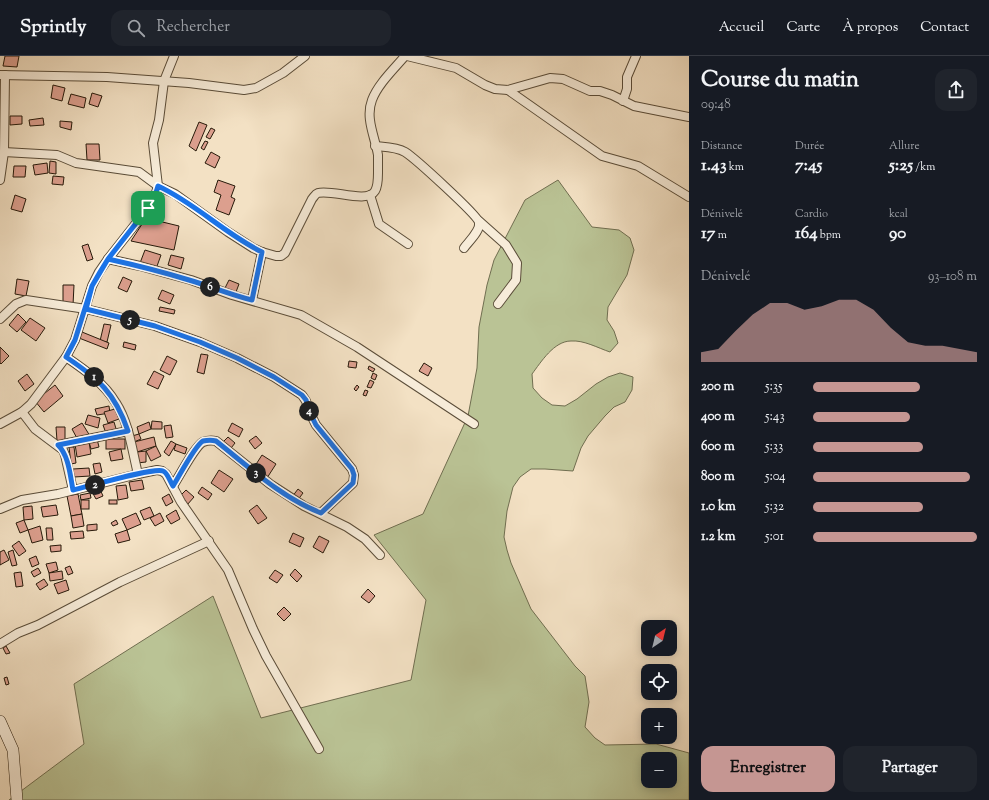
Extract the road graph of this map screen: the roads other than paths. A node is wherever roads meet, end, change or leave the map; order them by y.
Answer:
1 (174, 56) edge
2 (305, 56) edge
3 (406, 56) edge
4 (636, 56) edge
5 (2, 75) edge
6 (164, 81) junction
7 (508, 90) junction
8 (623, 101) junction
9 (689, 117) edge
10 (376, 146) junction
11 (4, 152) junction
12 (0, 180) edge
13 (158, 186) junction
14 (370, 195) junction
15 (689, 197) edge
16 (478, 222) junction
17 (408, 244) dead end
18 (464, 248) dead end
19 (262, 252) junction
20 (108, 259) junction
21 (252, 300) junction
22 (498, 304) dead end
23 (86, 309) junction
24 (0, 319) edge
25 (66, 357) junction
26 (22, 412) junction
27 (0, 424) edge
28 (474, 424) dead end
29 (128, 431) junction
30 (58, 445) junction
31 (138, 474) junction
32 (173, 486) junction
33 (73, 490) junction
34 (0, 509) edge
35 (321, 513) junction
36 (209, 542) junction
37 (380, 555) dead end
38 (0, 644) edge
39 (0, 721) edge
40 (319, 749) dead end
41 (17, 800) edge

1 - 6 street
2 - 6 street
3 - 7 street
3 - 10 street
4 - 8 street
5 - 6 street
5 - 11 street
6 - 13 street
7 - 8 street
7 - 15 street
8 - 9 street
10 - 14 street
10 - 16 street
11 - 12 street
11 - 13 street
13 - 19 street
13 - 20 street
14 - 17 street
14 - 19 street
16 - 18 street
16 - 22 street
19 - 21 street
20 - 21 street
20 - 23 street
21 - 28 street
23 - 24 street
23 - 25 street
23 - 35 street
25 - 26 street
25 - 29 street
26 - 27 street
26 - 30 street
29 - 30 street
29 - 31 street
30 - 33 street
31 - 32 street
31 - 33 street
32 - 35 street
32 - 36 street
33 - 34 street
35 - 37 street
36 - 38 street
36 - 40 street
39 - 41 street

